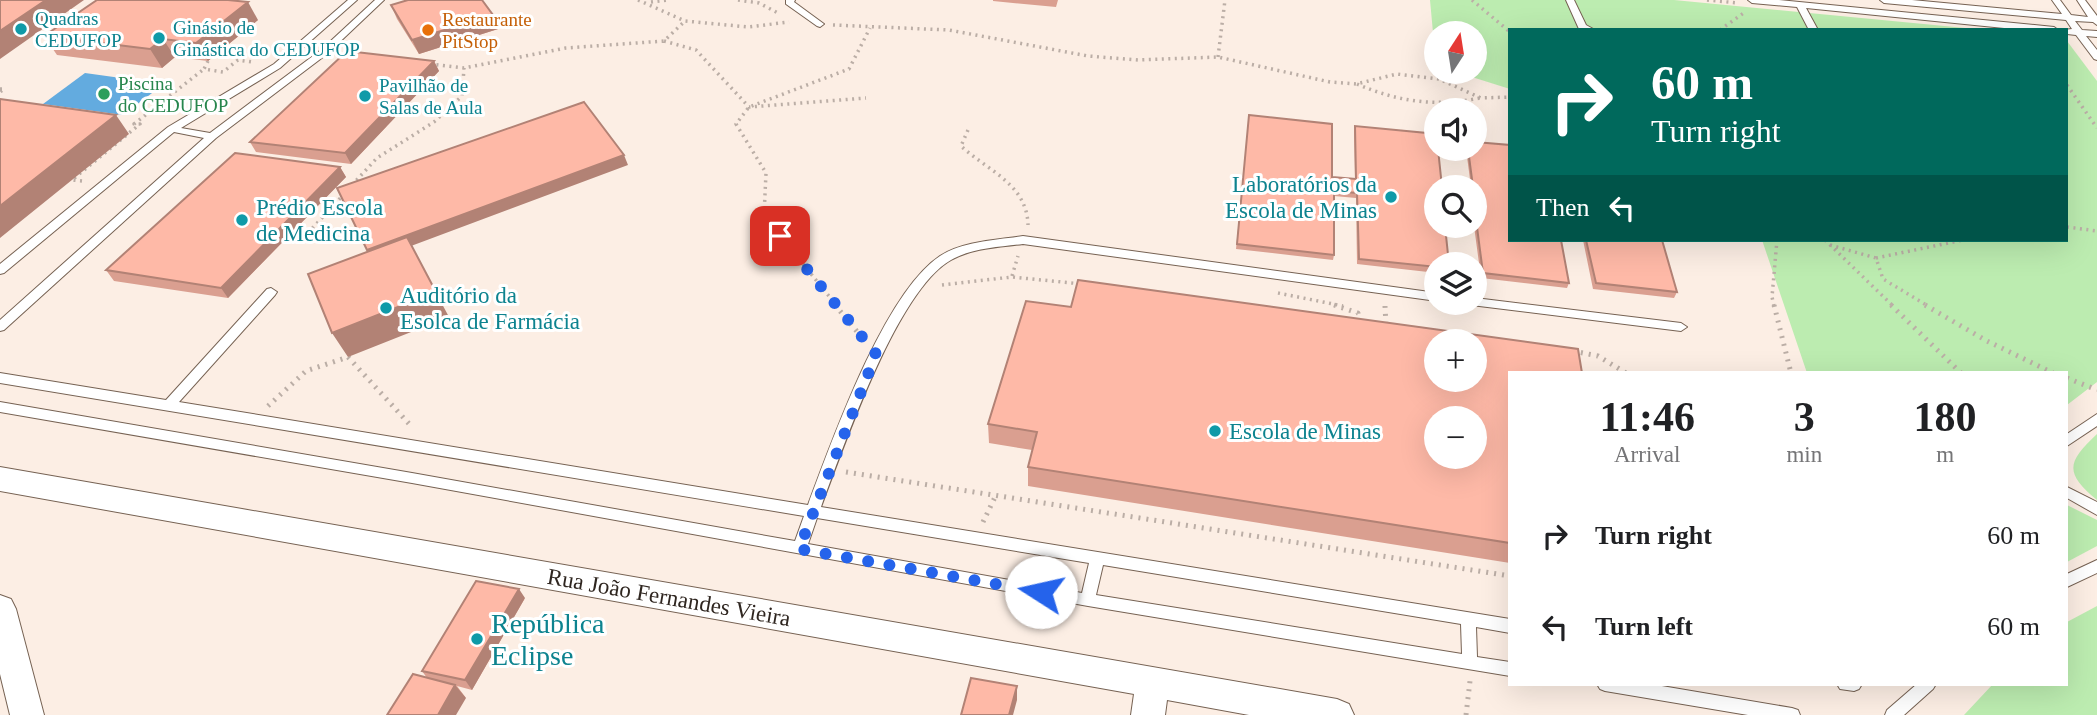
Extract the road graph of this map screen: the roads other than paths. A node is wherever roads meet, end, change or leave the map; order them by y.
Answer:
1 (353, 0) edge
2 (380, 0) edge
3 (791, 0) edge
4 (1570, 0) edge
5 (1754, 0) edge
6 (1884, 0) edge
7 (2056, 0) edge
8 (2081, 0) edge
9 (1794, 3) edge
10 (2068, 18) junction
11 (2096, 20) edge
12 (820, 24) road end
13 (1585, 28) edge
14 (1813, 28) edge
15 (2035, 28) edge
16 (2068, 31) edge
17 (2079, 32) junction
18 (2097, 34) edge
19 (2097, 57) edge
20 (172, 129) junction
21 (212, 136) junction
22 (0, 270) edge
23 (271, 292) dead end
24 (1424, 295) edge
25 (1487, 303) edge
26 (0, 327) edge
27 (1681, 327) dead end
28 (0, 378) edge
29 (168, 406) junction
30 (0, 407) edge
31 (2097, 419) edge
32 (2068, 440) edge
33 (0, 479) edge
34 (2068, 493) edge
35 (2097, 509) edge
36 (812, 513) junction
37 (799, 549) junction
38 (1097, 560) junction
39 (2097, 566) edge
40 (2068, 580) edge
41 (1088, 600) junction
42 (0, 609) edge
43 (1468, 618) junction
44 (1508, 626) edge
45 (1470, 661) junction
46 (1508, 668) edge
47 (1152, 682) junction
48 (1617, 686) edge
49 (1926, 686) edge
50 (27, 715) edge
51 (1148, 715) edge
52 (1337, 715) edge
53 (1792, 715) edge
54 (1893, 715) edge

1 - 20 lane
2 - 21 lane
3 - 12 lane
4 - 13 lane
5 - 9 lane
6 - 10 lane
7 - 10 lane
8 - 11 lane
9 - 14 lane
9 - 15 lane
10 - 11 lane
10 - 17 lane
16 - 17 lane
17 - 18 lane
17 - 19 lane
20 - 21 lane
20 - 22 lane
21 - 26 lane
23 - 29 lane
24 - 36 lane
25 - 27 lane
28 - 29 lane
29 - 36 lane
30 - 37 lane
31 - 32 lane
33 - 47 street, Rua João Fernandes Vieira
34 - 35 lane
36 - 37 lane
36 - 38 lane
37 - 41 lane
38 - 41 lane
38 - 43 lane
39 - 40 lane
41 - 45 lane
42 - 50 street
43 - 44 lane
43 - 45 lane
45 - 46 lane
47 - 51 street
47 - 52 street, Rua João Fernandes Vieira
48 - 53 lane
49 - 54 lane

